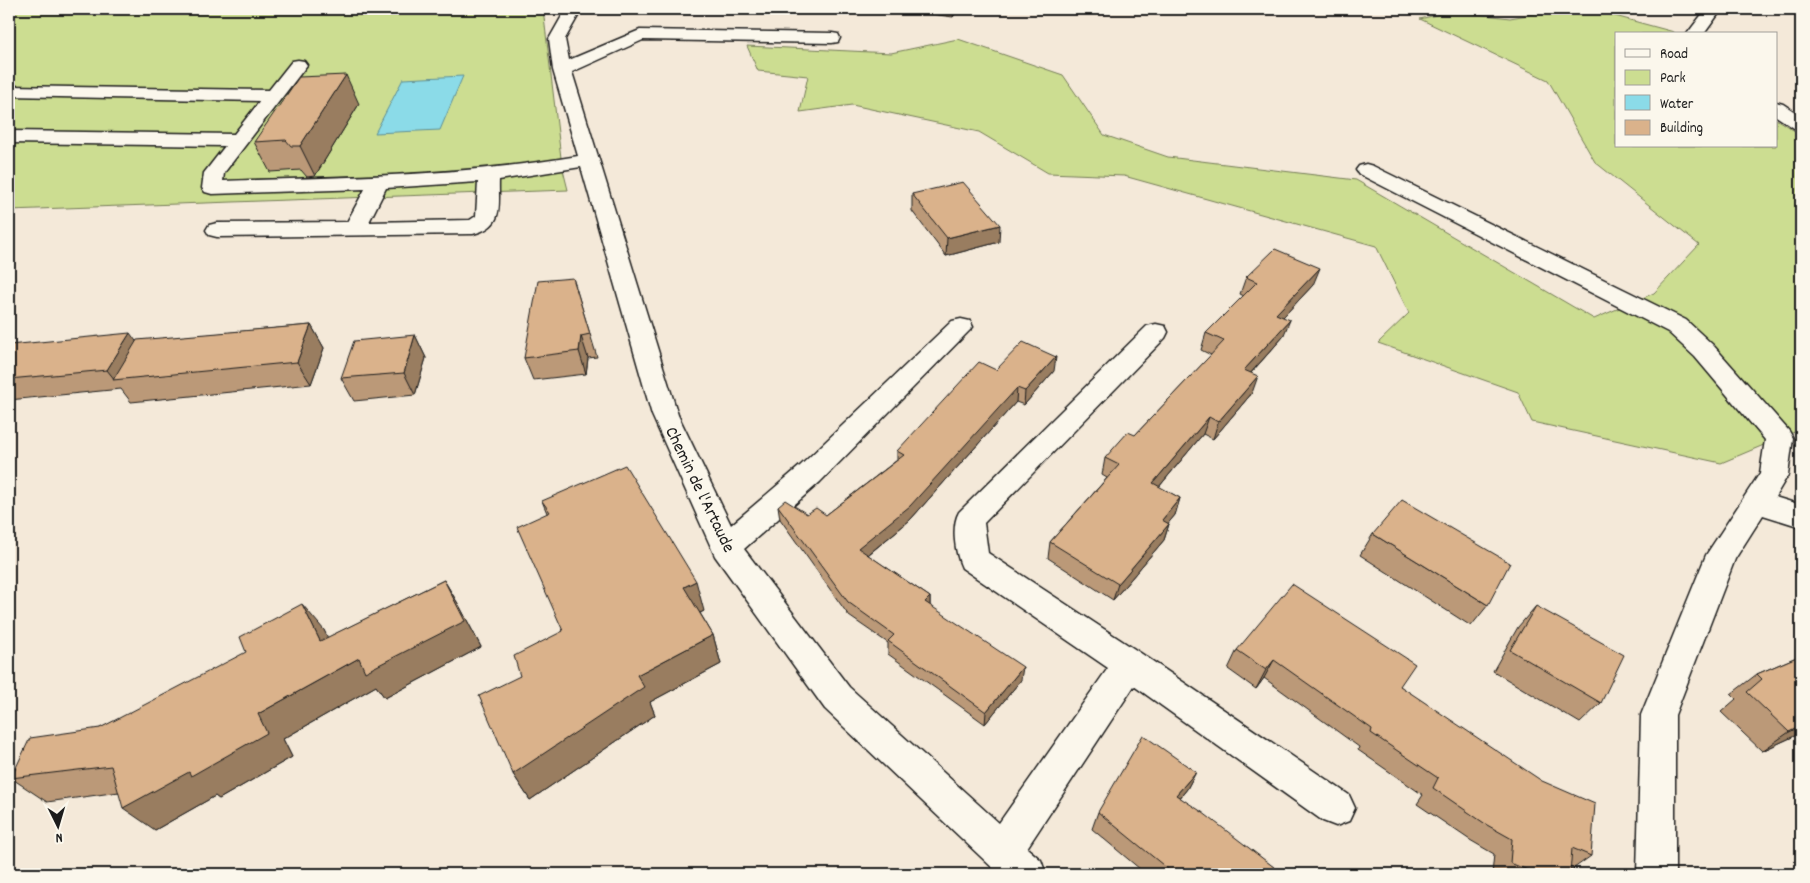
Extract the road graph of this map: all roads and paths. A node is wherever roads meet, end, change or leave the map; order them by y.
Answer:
1 (574, 9) edge
2 (1714, 9) edge
3 (1697, 32) edge
4 (832, 38) dead end
5 (298, 65) dead end
6 (562, 70) junction
7 (9, 91) edge
8 (274, 96) junction
9 (1778, 109) edge
10 (1801, 124) edge
11 (9, 137) edge
12 (240, 140) junction
13 (589, 160) junction
14 (1366, 170) dead end
15 (489, 174) junction
16 (378, 182) junction
17 (355, 228) junction
18 (217, 230) dead end
19 (961, 327) dead end
20 (1156, 332) dead end
21 (1756, 502) junction
22 (1801, 516) edge
23 (726, 547) junction
24 (1130, 664) junction
25 (1336, 808) dead end
26 (1002, 851) junction
27 (1027, 874) edge
28 (1656, 874) edge

1 - 6 street, Chemin de l'Artaude
2 - 3 street
4 - 6 street
5 - 8 street
6 - 13 street, Chemin de l'Artaude
7 - 8 street
8 - 12 street
9 - 10 street
11 - 12 street
12 - 16 street
13 - 15 street
13 - 23 street, Chemin de l'Artaude
14 - 21 street
15 - 16 street
15 - 17 street
16 - 17 street
17 - 18 street
19 - 23 street
20 - 24 street
21 - 22 street
21 - 28 street
23 - 26 street, Chemin de l'Artaude
24 - 25 street
24 - 26 street
26 - 27 street, Chemin de l'Artaude

